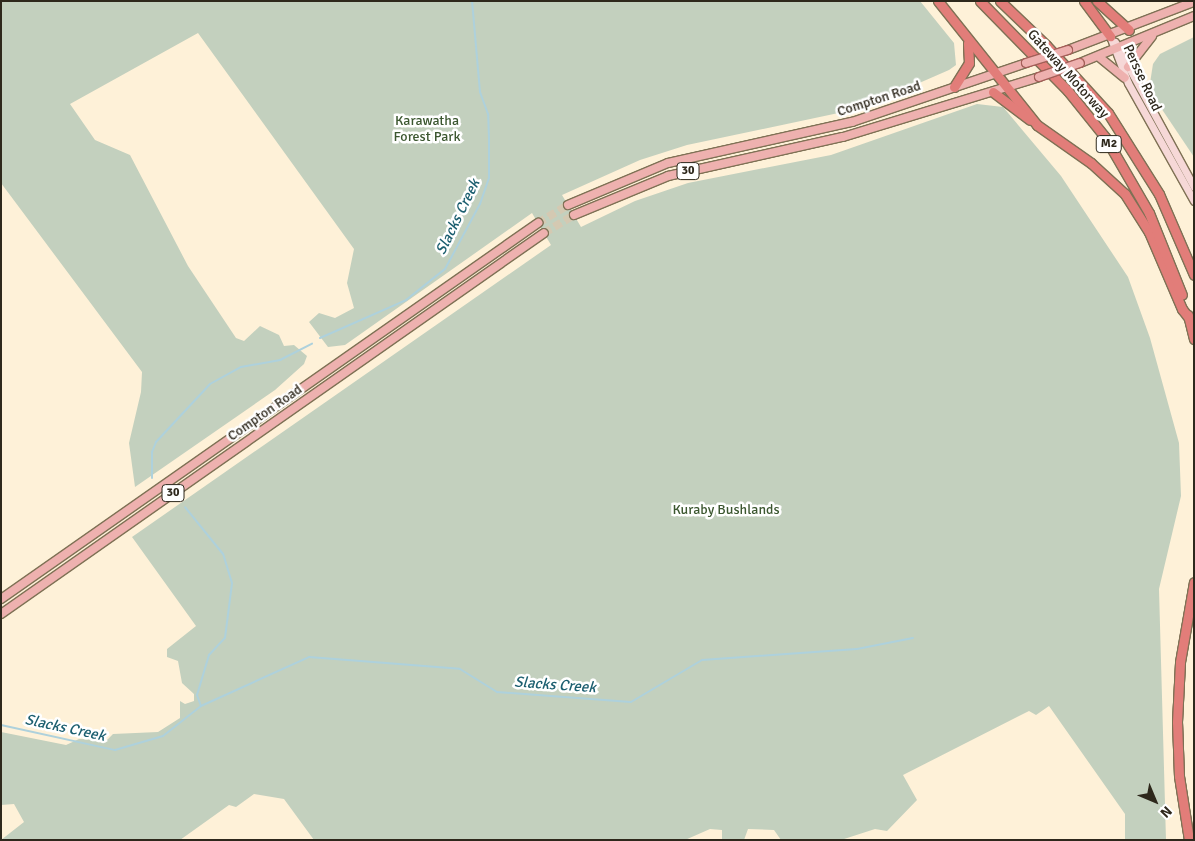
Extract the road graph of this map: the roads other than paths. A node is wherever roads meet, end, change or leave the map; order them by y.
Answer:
1 (938, 1) edge
2 (980, 1) edge
3 (1000, 1) edge
4 (1084, 1) edge
5 (1097, 1) edge
6 (1194, 2) edge
7 (1194, 16) edge
8 (1129, 30) junction
9 (1110, 36) junction
10 (1152, 36) junction
11 (968, 41) junction
12 (1118, 50) junction
13 (1099, 57) junction
14 (1128, 67) junction
15 (994, 74) junction
16 (1125, 78) junction
17 (954, 87) junction
18 (1006, 87) junction
19 (993, 92) junction
20 (1033, 121) junction
21 (1194, 187) edge
22 (1194, 201) edge
23 (568, 205) tunnel mouth
24 (574, 215) tunnel mouth
25 (538, 223) tunnel mouth
26 (544, 233) tunnel mouth
27 (1194, 275) edge
28 (1189, 318) junction
29 (1194, 339) edge
30 (1194, 582) edge
31 (1, 599) edge
32 (1, 614) edge
33 (1189, 840) edge

1 - 11 highway
2 - 28 highway, Gateway Motorway / M2
3 - 27 highway, Gateway Motorway / M2
4 - 9 highway
5 - 8 highway
6 - 8 main road, Compton Road / 30
7 - 10 main road, Compton Road / 30
8 - 9 main road, Compton Road / 30
9 - 12 street, Persse Road
9 - 15 main road, Compton Road / 30, bridge
10 - 12 main road, Compton Road / 30
10 - 14 main road
11 - 15 highway
11 - 17 highway
12 - 13 main road, Compton Road / 30
12 - 14 street, Persse Road
12 - 16 street, Persse Road
13 - 16 main road
13 - 18 main road, Compton Road / 30, bridge
14 - 21 street, Persse Road
15 - 17 main road, Compton Road / 30
15 - 18 highway
16 - 22 street, Persse Road
17 - 23 main road, Compton Road / 30
18 - 19 main road, Compton Road / 30
18 - 20 highway
19 - 20 highway
19 - 24 main road, Compton Road / 30
20 - 28 highway
25 - 31 main road, Compton Road / 30
26 - 32 main road, Compton Road / 30
28 - 29 highway, Gateway Motorway / M2
30 - 33 highway

